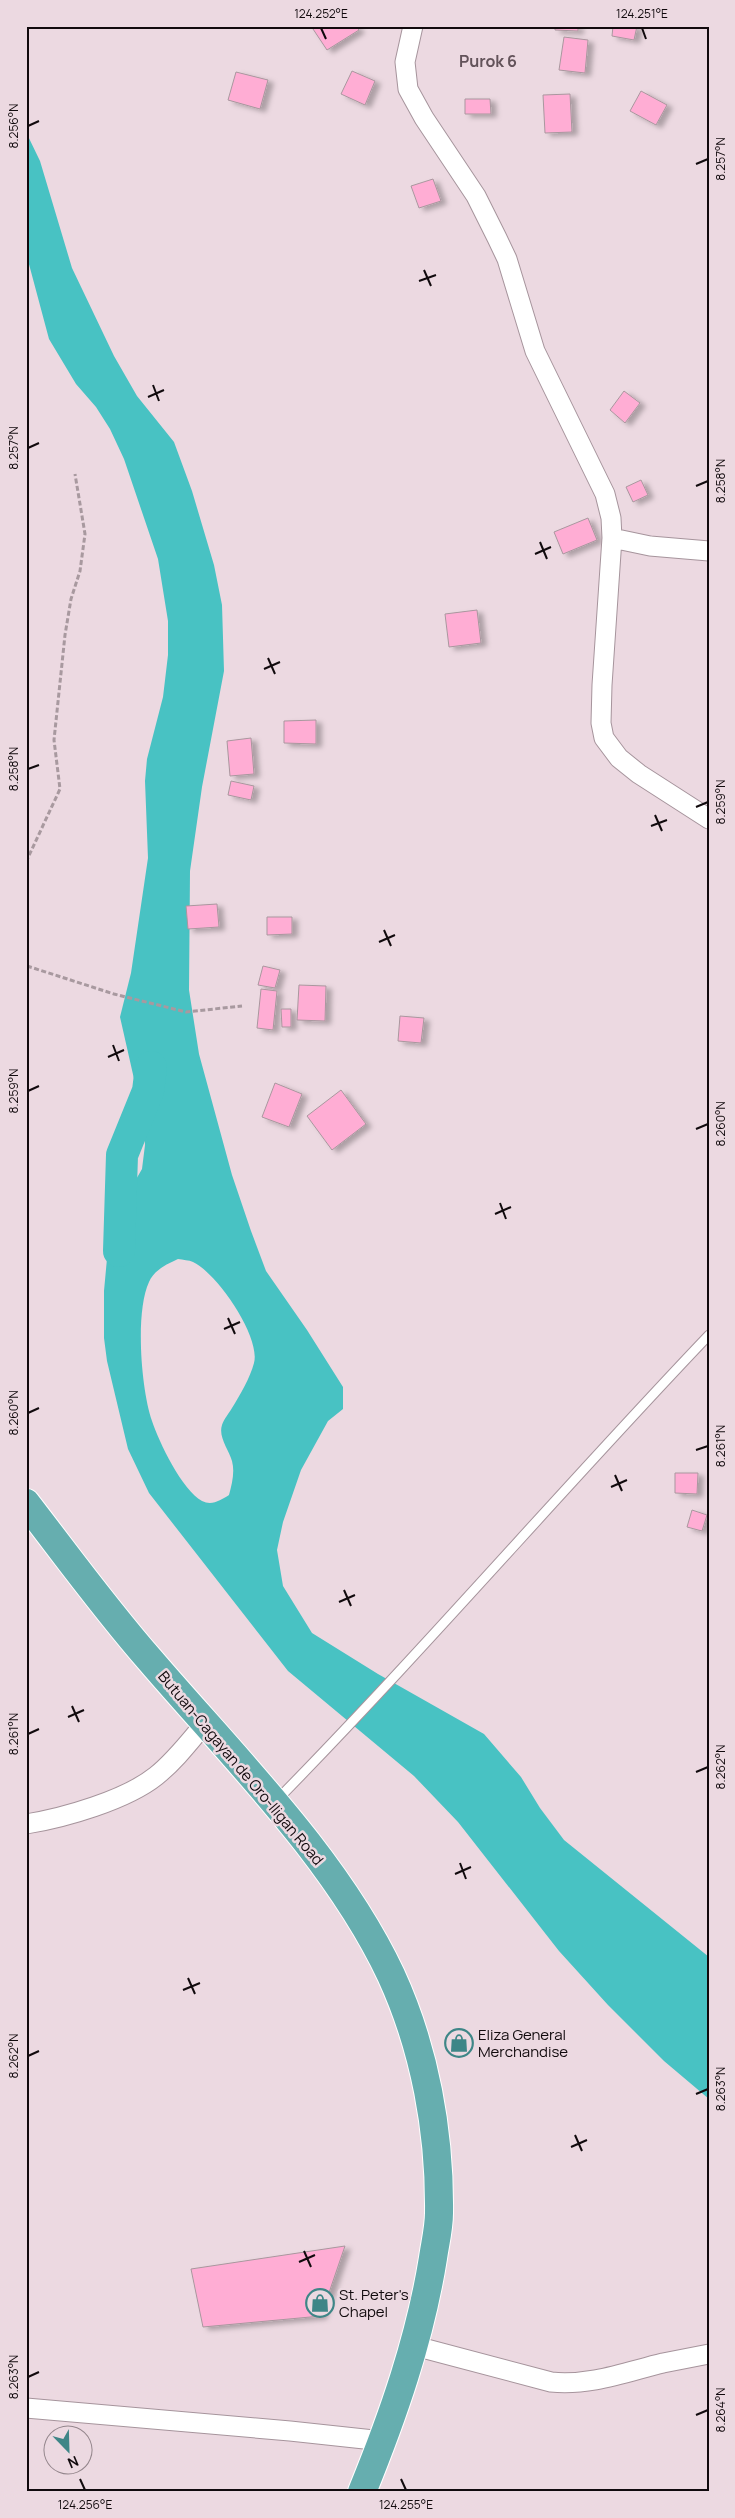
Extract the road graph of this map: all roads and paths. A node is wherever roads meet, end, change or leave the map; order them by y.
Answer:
1 (413, 26) edge
2 (75, 474) dead end
3 (612, 538) junction
4 (709, 551) edge
5 (709, 819) edge
6 (26, 862) edge
7 (27, 966) edge
8 (242, 1006) dead end
9 (709, 1335) edge
10 (26, 1503) edge
11 (206, 1722) junction
12 (274, 1803) junction
13 (26, 1824) edge
14 (415, 2346) junction
15 (709, 2354) edge
16 (26, 2408) edge
17 (382, 2442) junction
18 (362, 2492) edge

1 - 3 street
2 - 6 path
3 - 4 street
3 - 5 street
7 - 8 path
9 - 12 lane
10 - 11 highway, Butuan-Cagayan de Oro-Iligan Road
11 - 12 highway, Butuan-Cagayan de Oro-Iligan Road
11 - 13 street
12 - 14 highway, Butuan-Cagayan de Oro-Iligan Road
14 - 15 street
14 - 17 highway, Butuan-Cagayan de Oro-Iligan Road
16 - 17 street
17 - 18 highway, Butuan-Cagayan de Oro-Iligan Road

